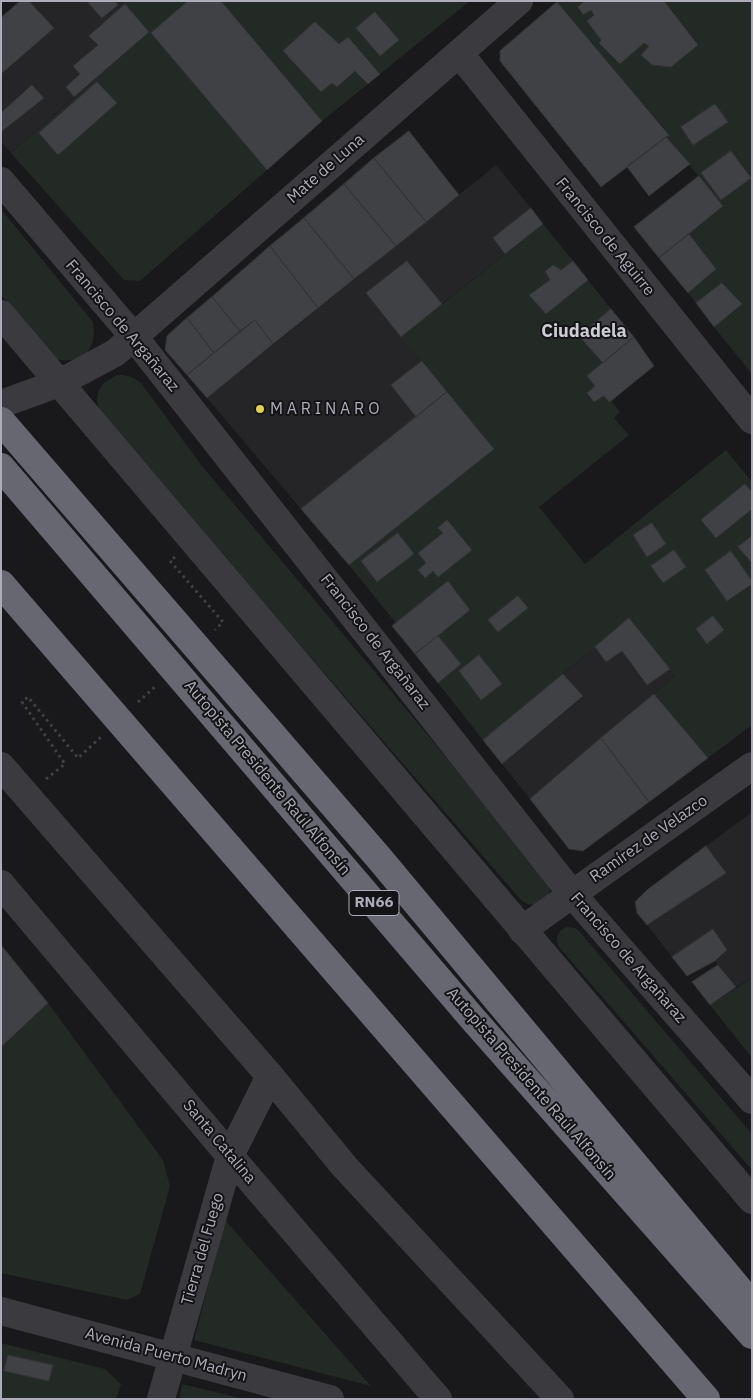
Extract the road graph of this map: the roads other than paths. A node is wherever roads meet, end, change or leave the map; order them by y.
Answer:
1 (519, 1) edge
2 (459, 53) junction
3 (1, 181) edge
4 (1, 314) edge
5 (134, 337) junction
6 (59, 383) junction
7 (1, 404) edge
8 (752, 420) edge
9 (1, 421) edge
10 (1, 467) edge
11 (1, 584) edge
12 (1, 766) edge
13 (752, 766) edge
14 (1, 884) edge
15 (572, 894) junction
16 (522, 930) junction
17 (270, 1076) junction
18 (752, 1100) edge
19 (230, 1156) junction
20 (752, 1200) edge
21 (741, 1289) edge
22 (752, 1305) edge
23 (1, 1311) edge
24 (752, 1335) edge
25 (172, 1357) junction
26 (161, 1399) edge
27 (330, 1399) edge
28 (438, 1399) edge
29 (560, 1399) edge
30 (706, 1399) edge

1 - 2 street, Mate de Luna
2 - 5 street, Mate de Luna
2 - 8 street, Francisco de Aguirre
3 - 5 street, Francisco de Argañaraz
4 - 6 street
5 - 6 street, Mate de Luna
5 - 15 street, Francisco de Argañaraz
6 - 7 street, Mate de Luna
6 - 16 street
9 - 21 highway
10 - 24 highway, Autopista Presidente Raúl Alfonsín / RN66
11 - 30 highway
12 - 17 street
13 - 15 street, Ramírez de Velazco
14 - 19 street, Santa Catalina
15 - 16 street, Ramírez de Velazco
15 - 18 street, Francisco de Argañaraz
16 - 20 street
17 - 19 street, Tierra del Fuego
17 - 29 street
19 - 25 street, Tierra del Fuego
19 - 28 street, Santa Catalina
21 - 22 highway
23 - 25 street, Avenida Puerto Madryn
25 - 26 street, Tierra del Fuego
25 - 27 street, Avenida Puerto Madryn

